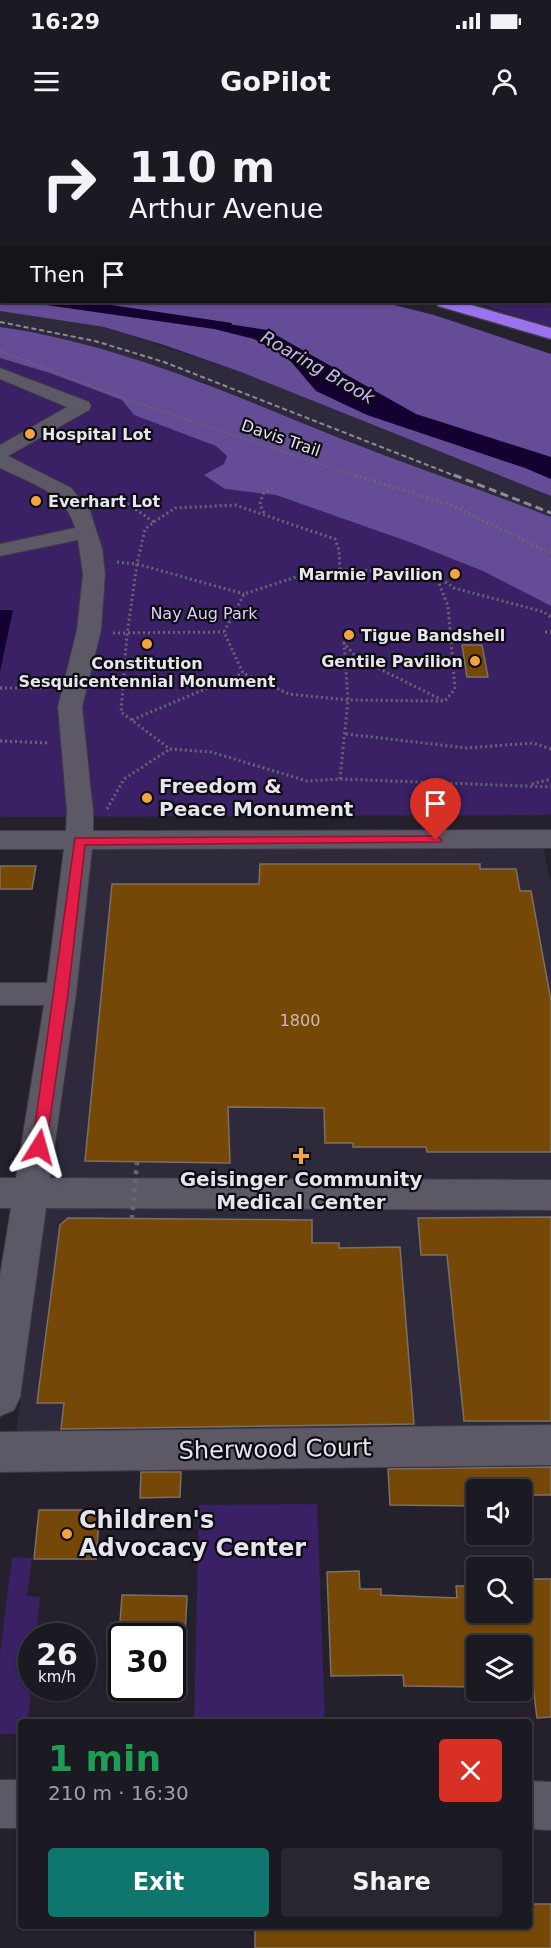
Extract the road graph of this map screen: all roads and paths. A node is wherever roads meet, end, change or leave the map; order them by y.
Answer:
1 (418, 120) edge
2 (469, 120) edge
3 (447, 303) edge
4 (466, 303) edge
5 (551, 322) edge
6 (551, 334) edge
7 (0, 351) edge
8 (0, 373) edge
9 (0, 453) edge
10 (0, 460) edge
11 (22, 471) junction
12 (0, 482) edge
13 (272, 488) dead end
14 (119, 498) dead end
15 (265, 514) junction
16 (83, 521) junction
17 (154, 522) junction
18 (0, 550) edge
19 (551, 553) edge
20 (92, 560) junction
21 (136, 564) junction
22 (340, 570) junction
23 (436, 576) junction
24 (244, 594) junction
25 (551, 617) edge
26 (88, 632) junction
27 (224, 632) junction
28 (545, 632) dead end
29 (551, 632) edge
30 (127, 634) junction
31 (243, 673) junction
32 (74, 687) junction
33 (0, 688) edge
34 (348, 700) junction
35 (444, 701) junction
36 (132, 720) junction
37 (346, 734) junction
38 (0, 741) edge
39 (74, 743) junction
40 (170, 748) junction
41 (551, 749) edge
42 (340, 779) junction
43 (551, 779) edge
44 (526, 785) junction
45 (551, 787) edge
46 (551, 839) edge
47 (0, 840) edge
48 (84, 841) junction
49 (0, 994) edge
50 (61, 994) junction
51 (136, 1162) dead end
52 (16, 1193) edge
53 (551, 1195) edge
54 (132, 1218) dead end
55 (0, 1396) edge
56 (551, 1445) edge
57 (0, 1452) edge
58 (0, 1804) edge
59 (18, 1804) edge
60 (532, 1805) edge
61 (551, 1806) edge

1 - 2 street
3 - 6 highway
4 - 5 highway
7 - 19 path, Davis Trail
8 - 9 street
10 - 11 street
11 - 12 street
11 - 16 street
13 - 15 path
14 - 17 path
15 - 17 path
15 - 22 path
16 - 18 street
16 - 20 street
17 - 21 path
20 - 21 path
20 - 26 street
21 - 24 path
21 - 30 path
22 - 23 path
22 - 24 path
23 - 25 path
23 - 35 path
24 - 27 path
26 - 30 path
26 - 32 street
27 - 30 path
27 - 31 path
28 - 29 path
30 - 36 path
31 - 34 path
31 - 36 path
32 - 33 path
32 - 39 street
34 - 35 path
34 - 35 path
34 - 37 path
36 - 40 path
37 - 41 path
37 - 42 path
38 - 39 path
39 - 48 street
40 - 42 path
40 - 48 path
42 - 44 path
43 - 44 path
44 - 45 path
46 - 48 street
47 - 48 street
48 - 50 street
49 - 50 street
50 - 52 street
51 - 54 path, bridge
52 - 53 street
52 - 55 street
56 - 57 street, Sherwood Court
58 - 59 street
60 - 61 street

